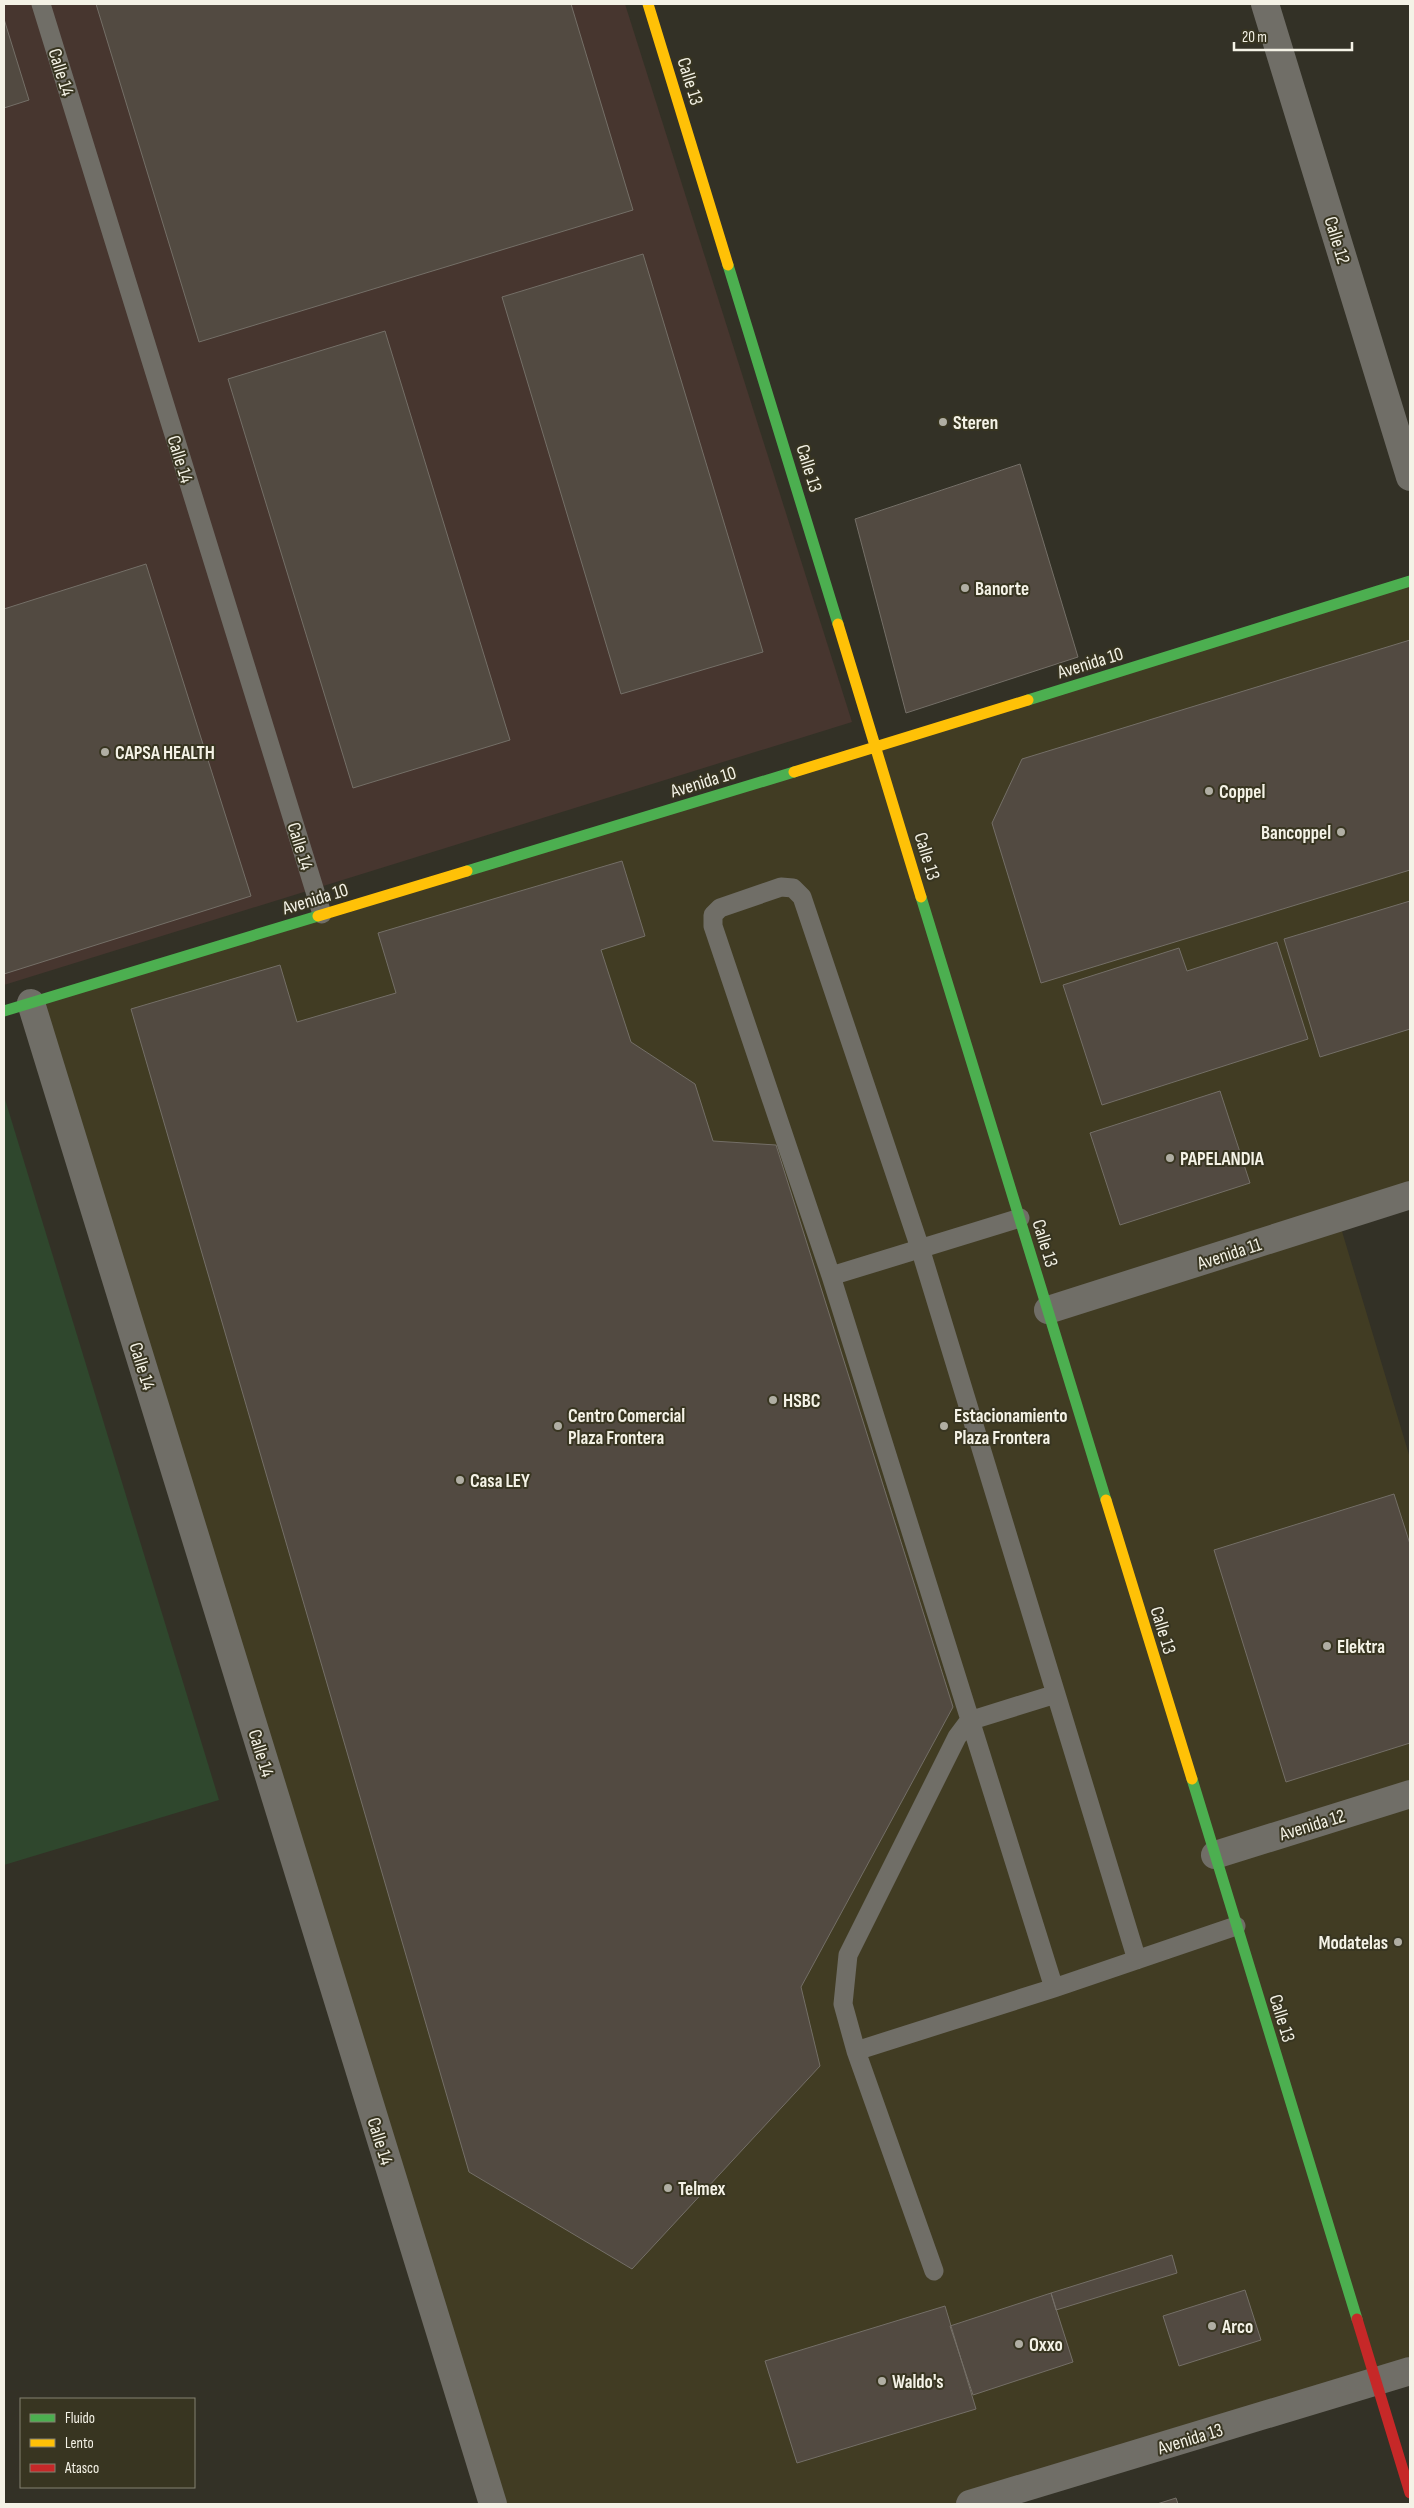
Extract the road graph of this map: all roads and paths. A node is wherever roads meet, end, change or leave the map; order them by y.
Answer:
1 (40, 4) edge
2 (648, 4) edge
3 (1266, 4) edge
4 (1410, 477) edge
5 (1410, 581) edge
6 (877, 747) junction
7 (322, 914) junction
8 (31, 1003) junction
9 (4, 1011) edge
10 (1410, 1195) edge
11 (1020, 1218) junction
12 (920, 1248) junction
13 (831, 1276) junction
14 (1048, 1310) junction
15 (1056, 1694) junction
16 (969, 1721) junction
17 (1410, 1794) edge
18 (1214, 1855) junction
19 (1236, 1926) junction
20 (1137, 1960) junction
21 (1054, 1988) junction
22 (856, 2051) junction
23 (934, 2271) dead end
24 (1410, 2371) edge
25 (1376, 2382) junction
26 (1410, 2493) edge
27 (493, 2504) edge
28 (970, 2504) edge

1 - 7 lane, Calle 14
2 - 6 street, Calle 13
3 - 4 street, Calle 12
5 - 6 street, Avenida 10
6 - 7 street, Avenida 10
6 - 11 street, Calle 13
7 - 8 street, Avenida 10
8 - 9 street, Avenida 10
8 - 27 street, Calle 14
10 - 14 street, Avenida 11
11 - 12 lane
11 - 14 street, Calle 13
12 - 13 lane
12 - 13 lane
12 - 15 lane
13 - 16 lane
14 - 18 street, Calle 13
15 - 16 lane
15 - 20 lane
16 - 21 lane
16 - 22 lane
17 - 18 street, Avenida 12
18 - 19 street, Calle 13
19 - 20 lane
19 - 25 street, Calle 13
20 - 21 lane
21 - 22 lane
22 - 23 lane
24 - 25 street, Avenida 13
25 - 26 street, Calle 13
25 - 28 street, Avenida 13

